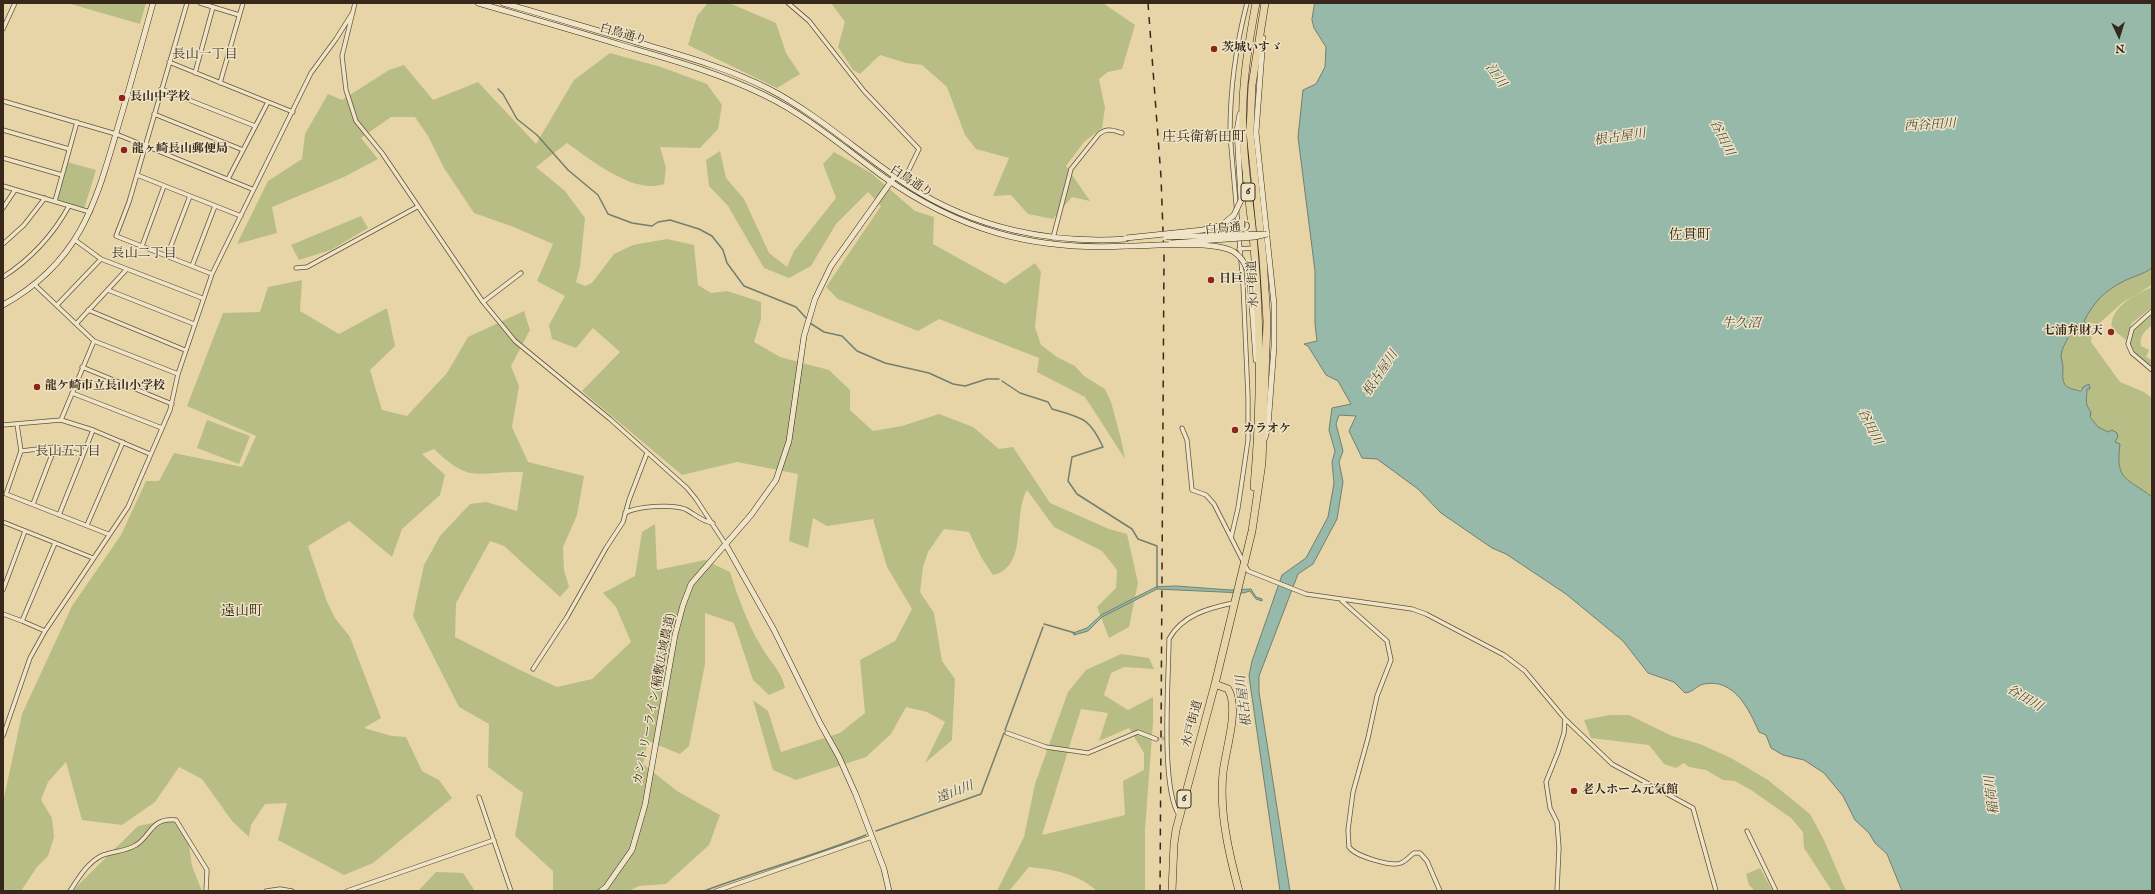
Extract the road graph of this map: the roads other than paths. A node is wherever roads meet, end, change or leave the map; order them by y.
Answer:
1 (15, 3) edge
2 (154, 3) edge
3 (187, 3) edge
4 (200, 3) edge
5 (243, 3) edge
6 (355, 3) edge
7 (478, 3) edge
8 (503, 3) edge
9 (788, 3) edge
10 (1247, 3) edge
11 (1256, 3) edge
12 (1265, 3) edge
13 (212, 7) junction
14 (353, 12) junction
15 (239, 15) junction
16 (3, 28) edge
17 (169, 62) junction
18 (195, 73) junction
19 (1244, 80) junction
20 (220, 83) junction
21 (161, 89) junction
22 (3, 101) edge
23 (268, 102) junction
24 (293, 112) junction
25 (154, 114) junction
26 (77, 122) junction
27 (255, 126) junction
28 (3, 130) edge
29 (1122, 133) dead end
30 (116, 134) junction
31 (145, 145) junction
32 (69, 149) junction
33 (243, 150) junction
34 (3, 158) edge
35 (62, 175) junction
36 (137, 175) junction
37 (895, 176) junction
38 (228, 179) junction
39 (892, 182) junction
40 (903, 182) junction
41 (3, 186) edge
42 (164, 186) junction
43 (252, 189) junction
44 (15, 190) junction
45 (190, 196) junction
46 (45, 198) junction
47 (55, 201) junction
48 (69, 206) junction
49 (215, 206) junction
50 (417, 207) junction
51 (3, 208) edge
52 (91, 212) junction
53 (241, 216) junction
54 (1267, 234) junction
55 (1053, 238) junction
56 (1126, 239) junction
57 (75, 240) junction
58 (3, 244) edge
59 (142, 246) junction
60 (1127, 246) junction
61 (1258, 247) junction
62 (1239, 249) junction
63 (167, 256) junction
64 (101, 258) junction
65 (192, 266) junction
66 (296, 268) dead end
67 (126, 270) junction
68 (521, 273) dead end
69 (212, 274) junction
70 (3, 277) edge
71 (34, 284) junction
72 (108, 290) junction
73 (202, 298) junction
74 (483, 302) junction
75 (3, 305) edge
76 (57, 305) junction
77 (88, 310) junction
78 (2152, 311) edge
79 (76, 324) junction
80 (194, 324) junction
81 (94, 341) junction
82 (186, 350) junction
83 (82, 367) junction
84 (2152, 370) edge
85 (178, 374) junction
86 (1259, 381) junction
87 (72, 392) junction
88 (172, 404) junction
89 (61, 420) junction
90 (17, 424) junction
91 (3, 425) edge
92 (162, 428) junction
93 (1182, 428) dead end
94 (93, 430) junction
95 (1248, 440) junction
96 (1261, 440) junction
97 (123, 442) junction
98 (55, 447) junction
99 (21, 451) junction
100 (647, 453) junction
101 (150, 454) junction
102 (83, 455) junction
103 (33, 504) junction
104 (625, 513) junction
105 (59, 515) junction
106 (3, 522) edge
107 (713, 523) junction
108 (87, 525) junction
109 (25, 531) junction
110 (108, 534) junction
111 (1231, 538) junction
112 (55, 543) junction
113 (726, 545) junction
114 (93, 558) junction
115 (1244, 564) junction
116 (3, 590) edge
117 (1341, 600) junction
118 (1233, 603) junction
119 (3, 614) edge
120 (22, 622) junction
121 (45, 631) junction
122 (533, 669) dead end
123 (1215, 684) junction
124 (1565, 719) junction
125 (1007, 733) dead end
126 (3, 736) edge
127 (1156, 739) tunnel mouth
128 (478, 797) dead end
129 (1180, 816) junction
130 (1747, 831) dead end
131 (872, 837) junction
132 (494, 840) junction
133 (1557, 889) edge
134 (70, 891) edge
135 (206, 891) edge
136 (266, 891) edge
137 (292, 891) edge
138 (347, 891) edge
139 (511, 891) edge
140 (601, 891) edge
141 (716, 891) edge
142 (889, 891) edge
143 (1172, 891) edge
144 (1239, 891) edge
145 (1440, 891) edge
146 (1553, 891) edge
147 (1716, 891) edge
148 (1776, 891) edge

1 - 16 street
2 - 30 main road
3 - 17 street
4 - 13 street
5 - 15 street
6 - 14 street
7 - 39 main road, 白鳥通り
8 - 37 main road, 白鳥通り
9 - 40 street
10 - 62 street
11 - 19 highway, 水戸街道 / 6
12 - 54 main road
12 - 61 highway, 水戸街道 / 6
13 - 15 street
13 - 18 street
14 - 24 street
14 - 50 street
15 - 20 street
17 - 18 street
17 - 21 street
18 - 20 street
19 - 56 main road, bridge
19 - 61 highway, 水戸街道 / 6
20 - 23 street
21 - 25 street
21 - 27 street
22 - 26 street
23 - 24 street
23 - 27 street
24 - 43 street
25 - 31 street
25 - 33 street
26 - 30 street
26 - 32 street
27 - 33 street
28 - 32 street
29 - 55 street
30 - 31 street
30 - 52 main road
31 - 36 street
31 - 38 street
32 - 35 street
33 - 38 street
34 - 35 street
35 - 47 street
36 - 42 street
36 - 59 street
37 - 39 main road, カントリーライン(稲敷広域農道)
37 - 40 main road, 白鳥通り
38 - 43 street
39 - 60 main road, 白鳥通り
39 - 113 main road, カントリーライン(稲敷広域農道)
40 - 55 main road, 白鳥通り
41 - 44 street
42 - 45 street
42 - 59 street
43 - 53 street
44 - 46 street
44 - 51 street
45 - 49 street
45 - 63 street
46 - 47 street
46 - 58 street
47 - 48 street
48 - 52 street
48 - 70 street
49 - 53 street
49 - 65 street
50 - 66 street
50 - 74 street
52 - 57 main road
53 - 69 street
54 - 56 main road, 白鳥通り, bridge
54 - 60 main road, 白鳥通り, bridge
54 - 96 main road
55 - 56 main road, 白鳥通り
57 - 64 street
57 - 71 main road
59 - 63 street
60 - 86 main road, bridge
61 - 62 street
61 - 86 highway, 水戸街道 / 6
61 - 96 highway, 水戸街道 / 6
62 - 95 street
63 - 65 street
64 - 67 street
64 - 76 street
65 - 69 street
67 - 72 street
67 - 73 street
68 - 74 street
69 - 73 street
71 - 75 main road
71 - 76 street
72 - 77 street
72 - 80 street
73 - 80 street
74 - 100 street
76 - 79 street
77 - 79 street
77 - 82 street
78 - 84 street
79 - 81 street
80 - 82 street
81 - 83 street
81 - 85 street
82 - 85 street
83 - 87 street
83 - 88 street
85 - 88 street
86 - 96 highway, 水戸街道 / 6
87 - 89 street
87 - 92 street
88 - 92 street
89 - 90 street
89 - 94 street
90 - 91 street
90 - 99 street
92 - 101 street
93 - 111 street
94 - 97 street
94 - 102 street
95 - 96 street
95 - 111 street
96 - 115 highway, 水戸街道 / 6
97 - 101 street
97 - 108 street
98 - 99 street
98 - 102 street
98 - 103 street
99 - 103 street
100 - 104 street
100 - 107 street
101 - 110 street
102 - 105 street
103 - 105 street
104 - 107 street
104 - 122 street
105 - 108 street
106 - 109 street
107 - 113 street
108 - 110 street
109 - 112 street
109 - 116 street
110 - 114 street
111 - 115 street
112 - 114 street
112 - 120 street
113 - 131 main road
113 - 140 main road, カントリーライン(稲敷広域農道)
114 - 121 street
115 - 117 street
115 - 118 highway, 水戸街道 / 6
117 - 124 street
117 - 145 street
118 - 123 highway, 水戸街道 / 6
118 - 129 street
119 - 120 street
120 - 121 street
121 - 126 street
123 - 129 highway, 水戸街道 / 6
123 - 144 highway
124 - 133 street
124 - 147 street
125 - 127 street
128 - 132 street
129 - 143 highway, 水戸街道 / 6
130 - 148 street
131 - 141 street
131 - 142 main road
132 - 138 street
132 - 139 street
133 - 146 street
134 - 135 street
136 - 137 street

